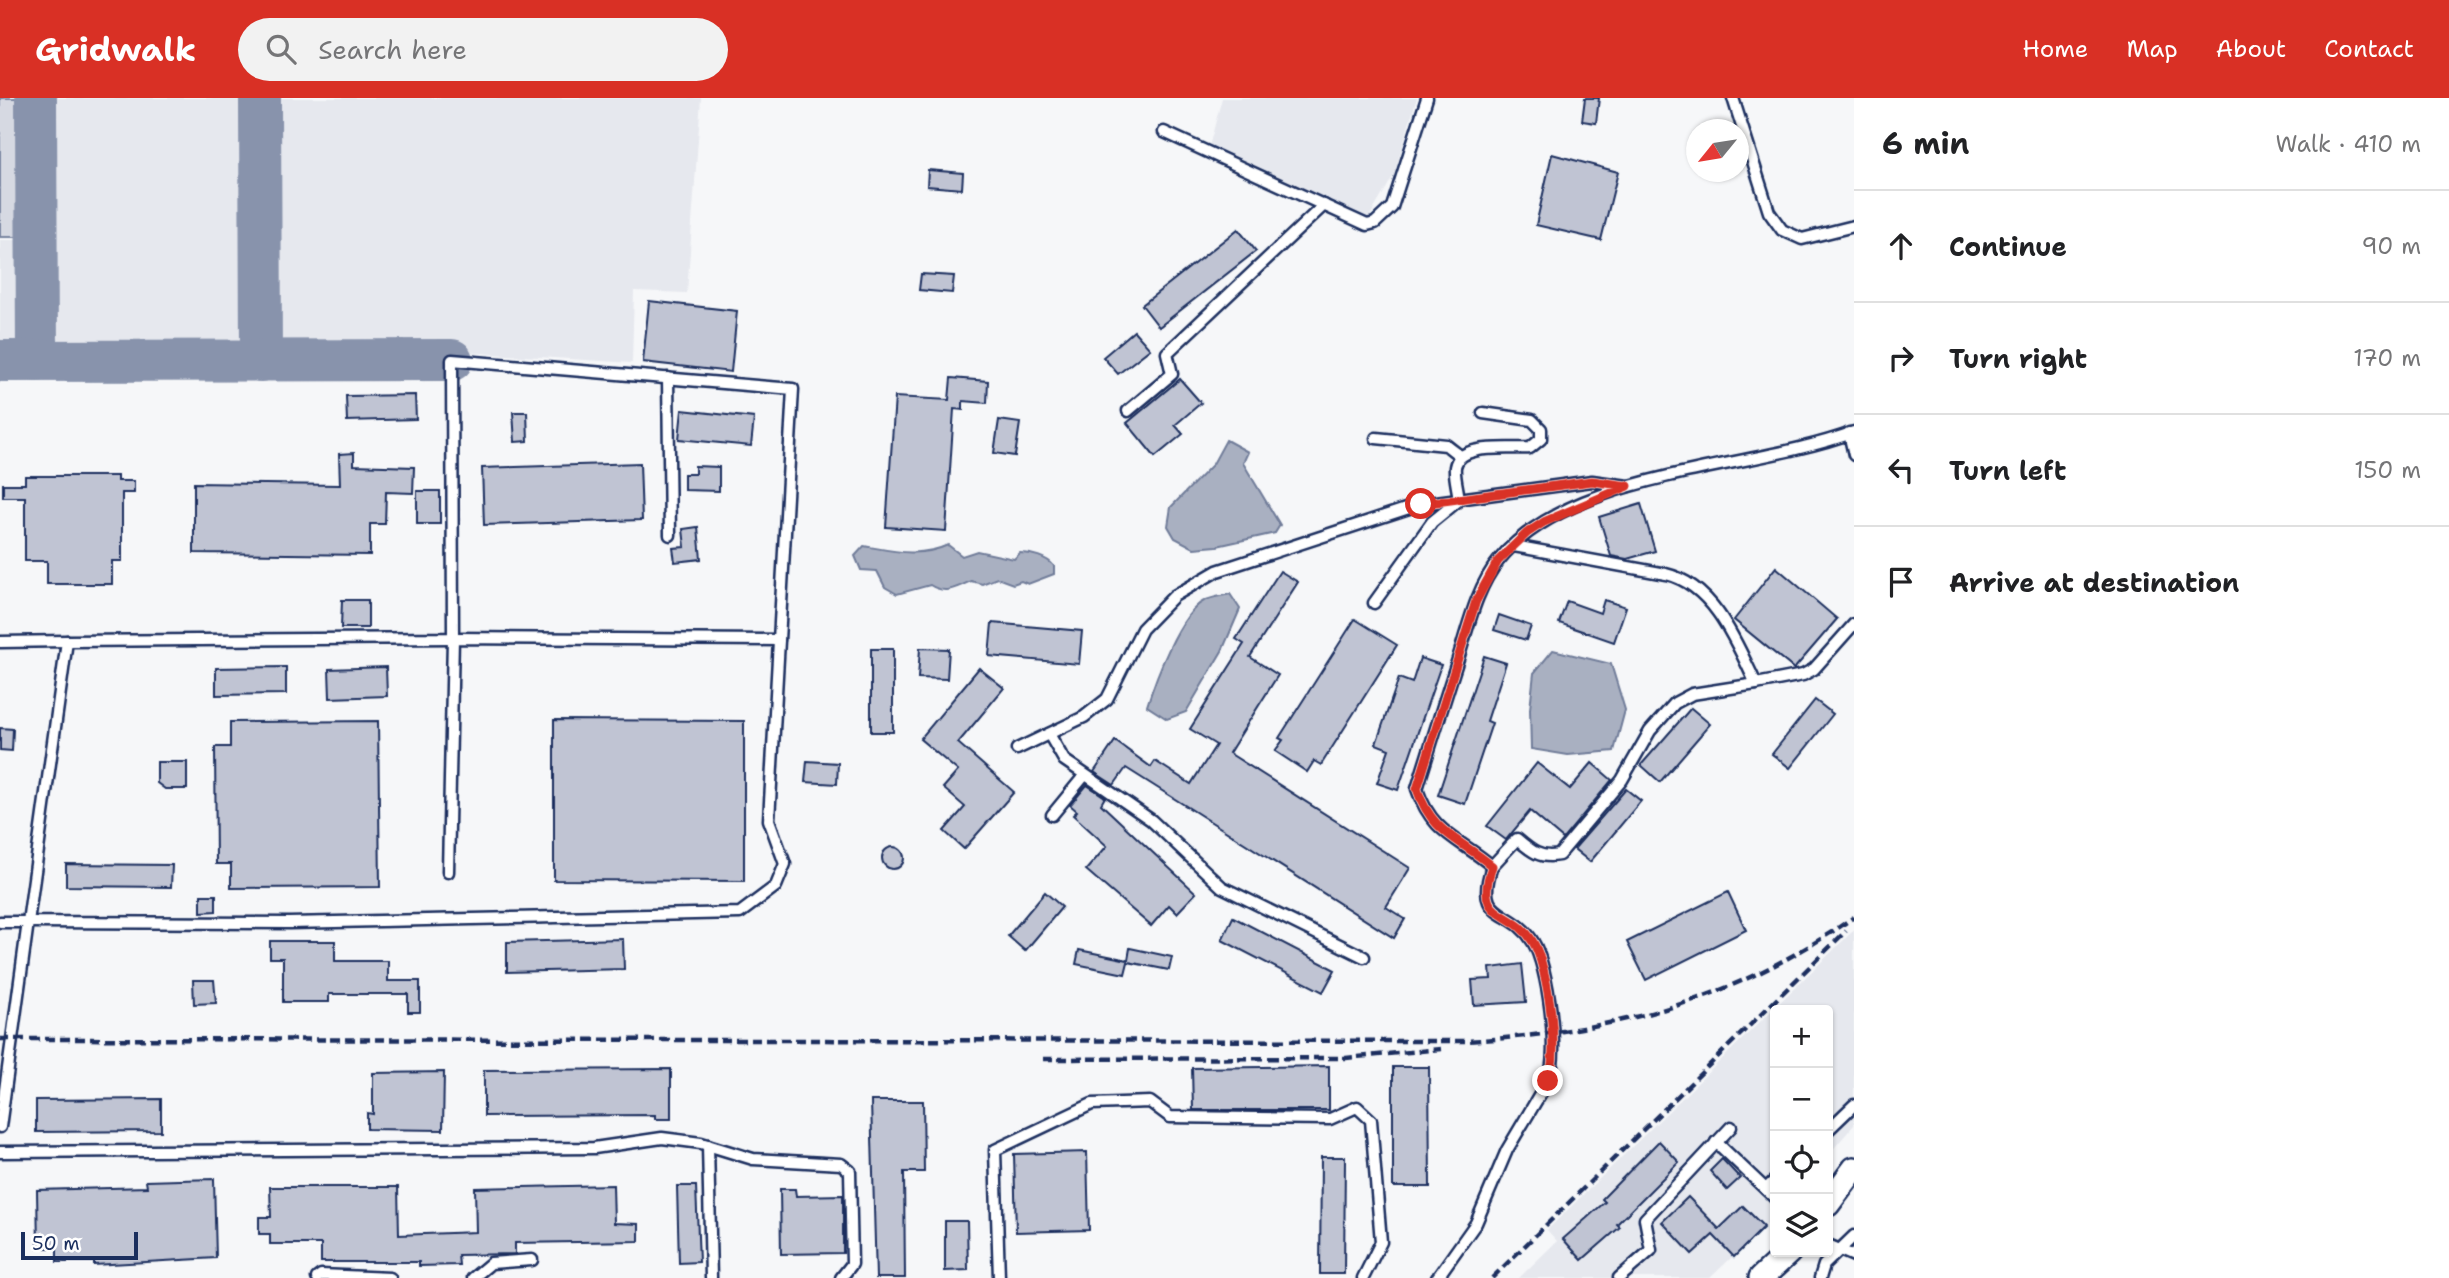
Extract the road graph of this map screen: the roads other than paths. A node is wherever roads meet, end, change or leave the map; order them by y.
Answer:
1 (1427, 98) edge
2 (1733, 98) edge
3 (1164, 132) dead end
4 (1324, 205) junction
5 (1854, 226) edge
6 (668, 378) junction
7 (1128, 411) dead end
8 (1483, 413) dead end
9 (1852, 433) edge
10 (1376, 438) dead end
11 (1854, 454) edge
12 (1460, 456) junction
13 (1628, 486) junction
14 (1460, 500) junction
15 (670, 535) dead end
16 (1514, 546) junction
17 (1374, 603) dead end
18 (1854, 624) edge
19 (453, 638) junction
20 (779, 640) junction
21 (67, 641) junction
22 (0, 642) edge
23 (1756, 684) junction
24 (1049, 734) junction
25 (1017, 750) dead end
26 (1084, 776) junction
27 (1052, 816) dead end
28 (1492, 866) junction
29 (448, 872) dead end
30 (0, 922) edge
31 (28, 922) junction
32 (1363, 957) dead end
33 (4, 1061) edge
34 (1854, 1105) edge
35 (1833, 1125) edge
36 (0, 1126) edge
37 (1731, 1127) dead end
38 (1716, 1142) junction
39 (708, 1145) junction
40 (0, 1152) edge
41 (1854, 1169) edge
42 (1770, 1185) edge
43 (1766, 1189) junction
44 (1771, 1194) edge
45 (1833, 1196) edge
46 (1854, 1236) edge
47 (1833, 1247) edge
48 (1842, 1251) junction
49 (1854, 1256) edge
50 (1784, 1257) edge
51 (532, 1260) dead end
52 (317, 1278) edge
53 (390, 1278) edge
54 (473, 1278) edge
55 (711, 1278) edge
56 (841, 1278) edge
57 (999, 1278) edge
58 (1363, 1278) edge
59 (1437, 1278) edge
60 (1619, 1278) edge
61 (1761, 1278) edge
62 (1820, 1278) edge

1 - 4 lane
2 - 5 lane
3 - 4 lane
4 - 7 lane
6 - 15 lane
6 - 19 lane
6 - 20 lane
8 - 12 lane
9 - 11 lane
9 - 13 lane
10 - 12 lane
12 - 14 lane
13 - 14 lane
13 - 16 lane
14 - 17 lane
14 - 24 lane
16 - 23 lane
16 - 28 lane
18 - 23 lane
19 - 20 lane
19 - 21 lane
19 - 29 lane
20 - 31 lane
21 - 22 lane
21 - 31 lane
23 - 28 lane
24 - 25 lane
24 - 26 lane
26 - 27 lane
26 - 32 lane
28 - 59 lane
30 - 31 lane
31 - 33 lane
33 - 36 lane
34 - 35 lane
37 - 38 lane
38 - 43 lane
38 - 60 lane
39 - 40 lane
39 - 55 lane
39 - 56 lane
41 - 45 street
42 - 43 lane
43 - 44 lane
46 - 48 lane
47 - 48 lane
48 - 49 lane
48 - 62 lane
50 - 61 street
51 - 54 lane
52 - 53 lane
57 - 58 lane

